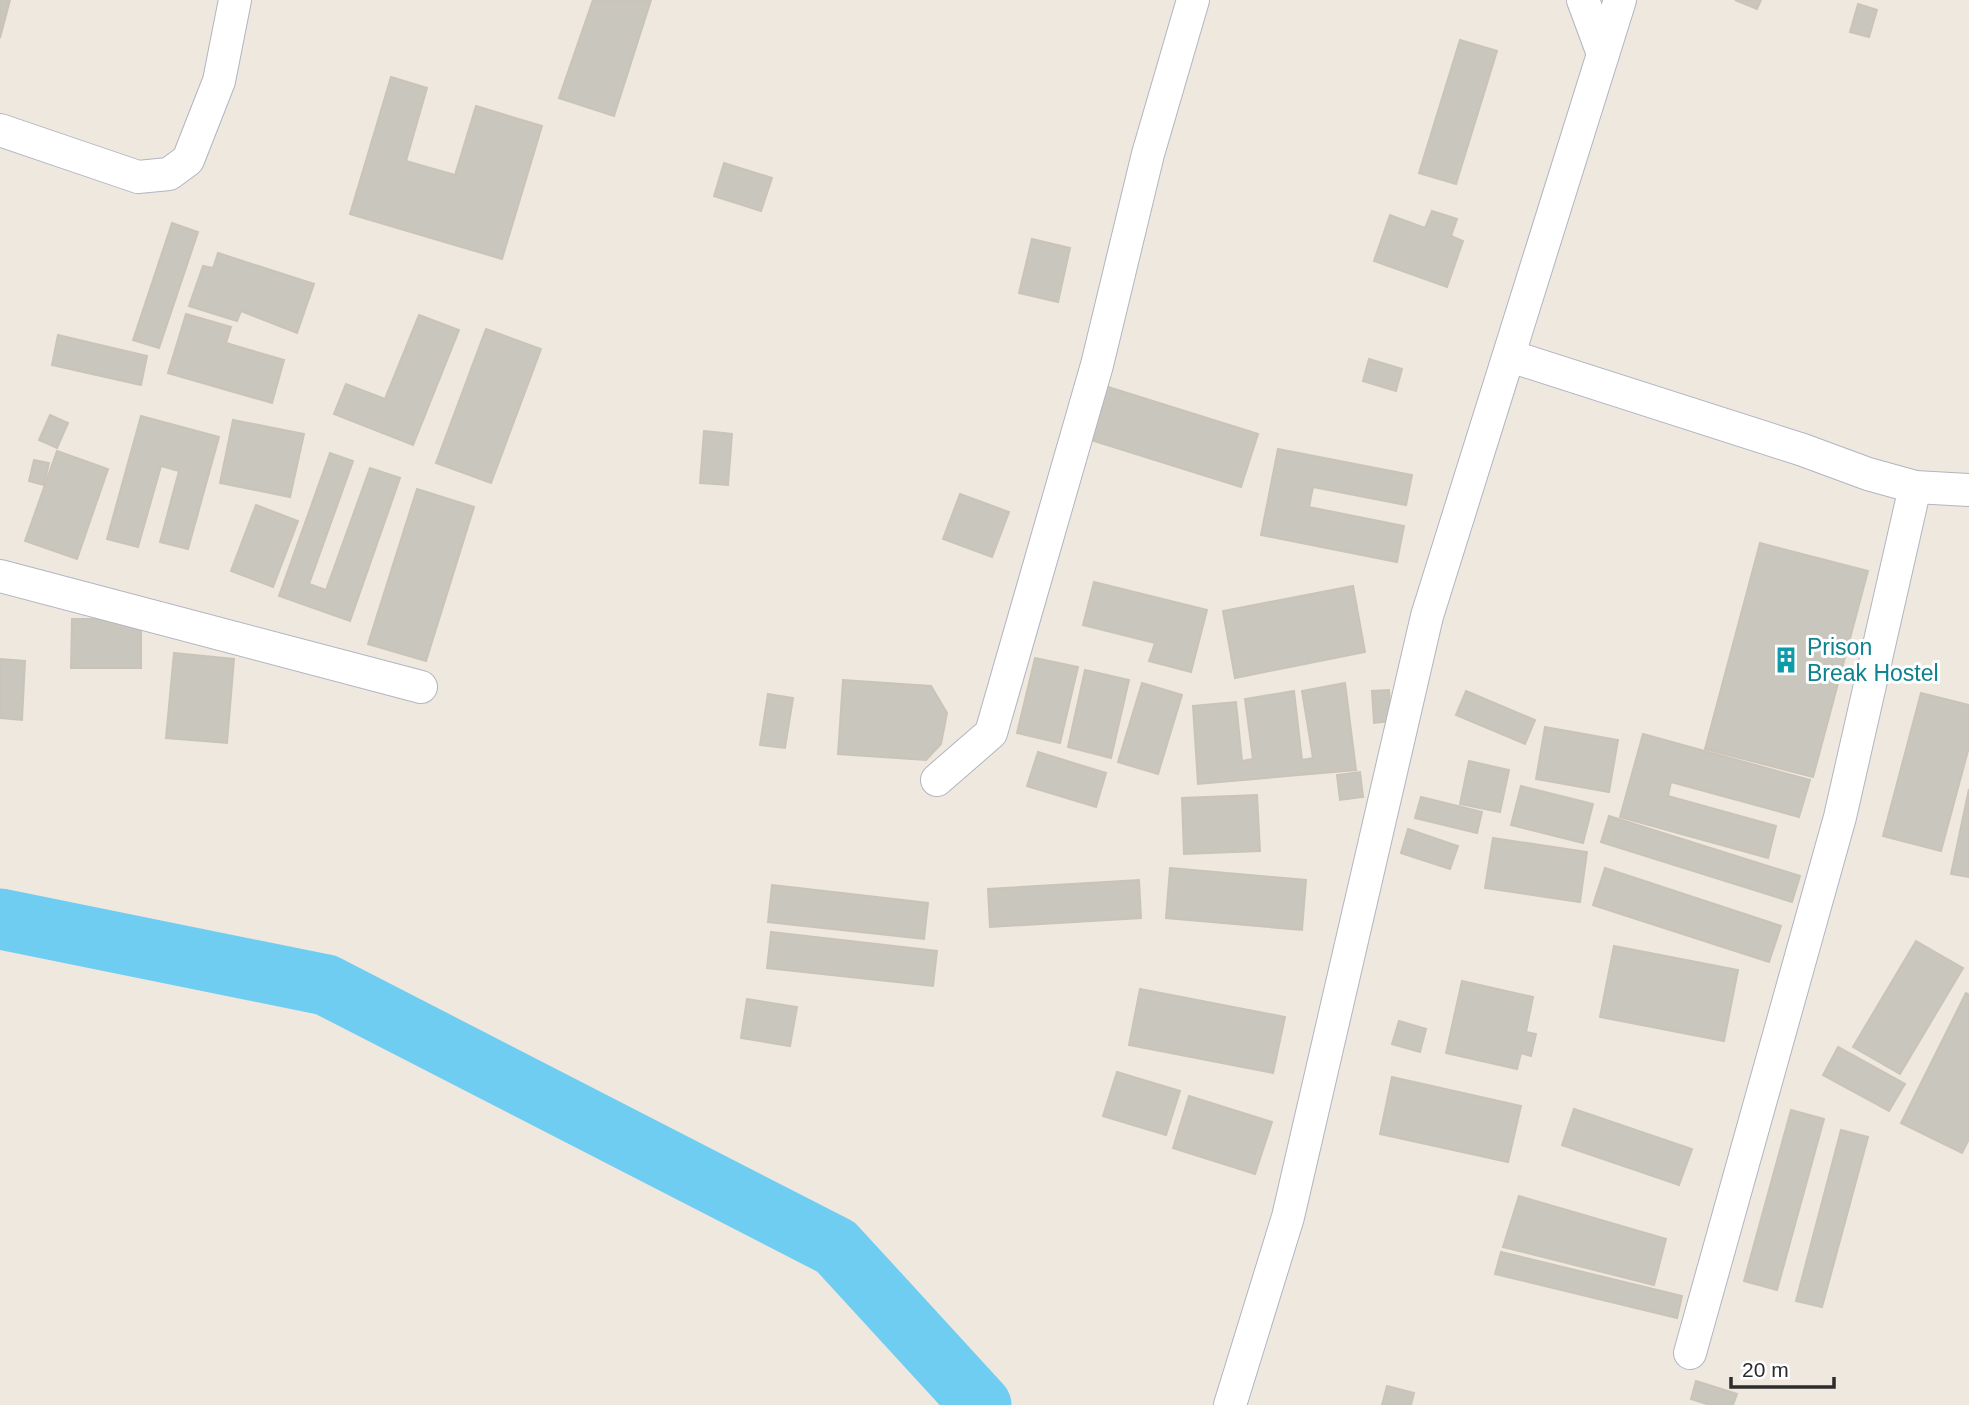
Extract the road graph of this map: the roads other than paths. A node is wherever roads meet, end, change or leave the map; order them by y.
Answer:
1 (235, 0) edge
2 (1193, 0) edge
3 (1583, 0) edge
4 (1620, 0) edge
5 (1604, 54) junction
6 (0, 130) edge
7 (1510, 356) junction
8 (1915, 486) junction
9 (1969, 490) edge
10 (0, 576) edge
11 (421, 687) dead end
12 (937, 780) dead end
13 (1690, 1353) dead end
14 (1230, 1405) edge

1 - 6 street
2 - 12 street
3 - 5 street
4 - 5 street
5 - 7 street
7 - 8 street
7 - 14 street
8 - 9 street
8 - 13 street
10 - 11 street

